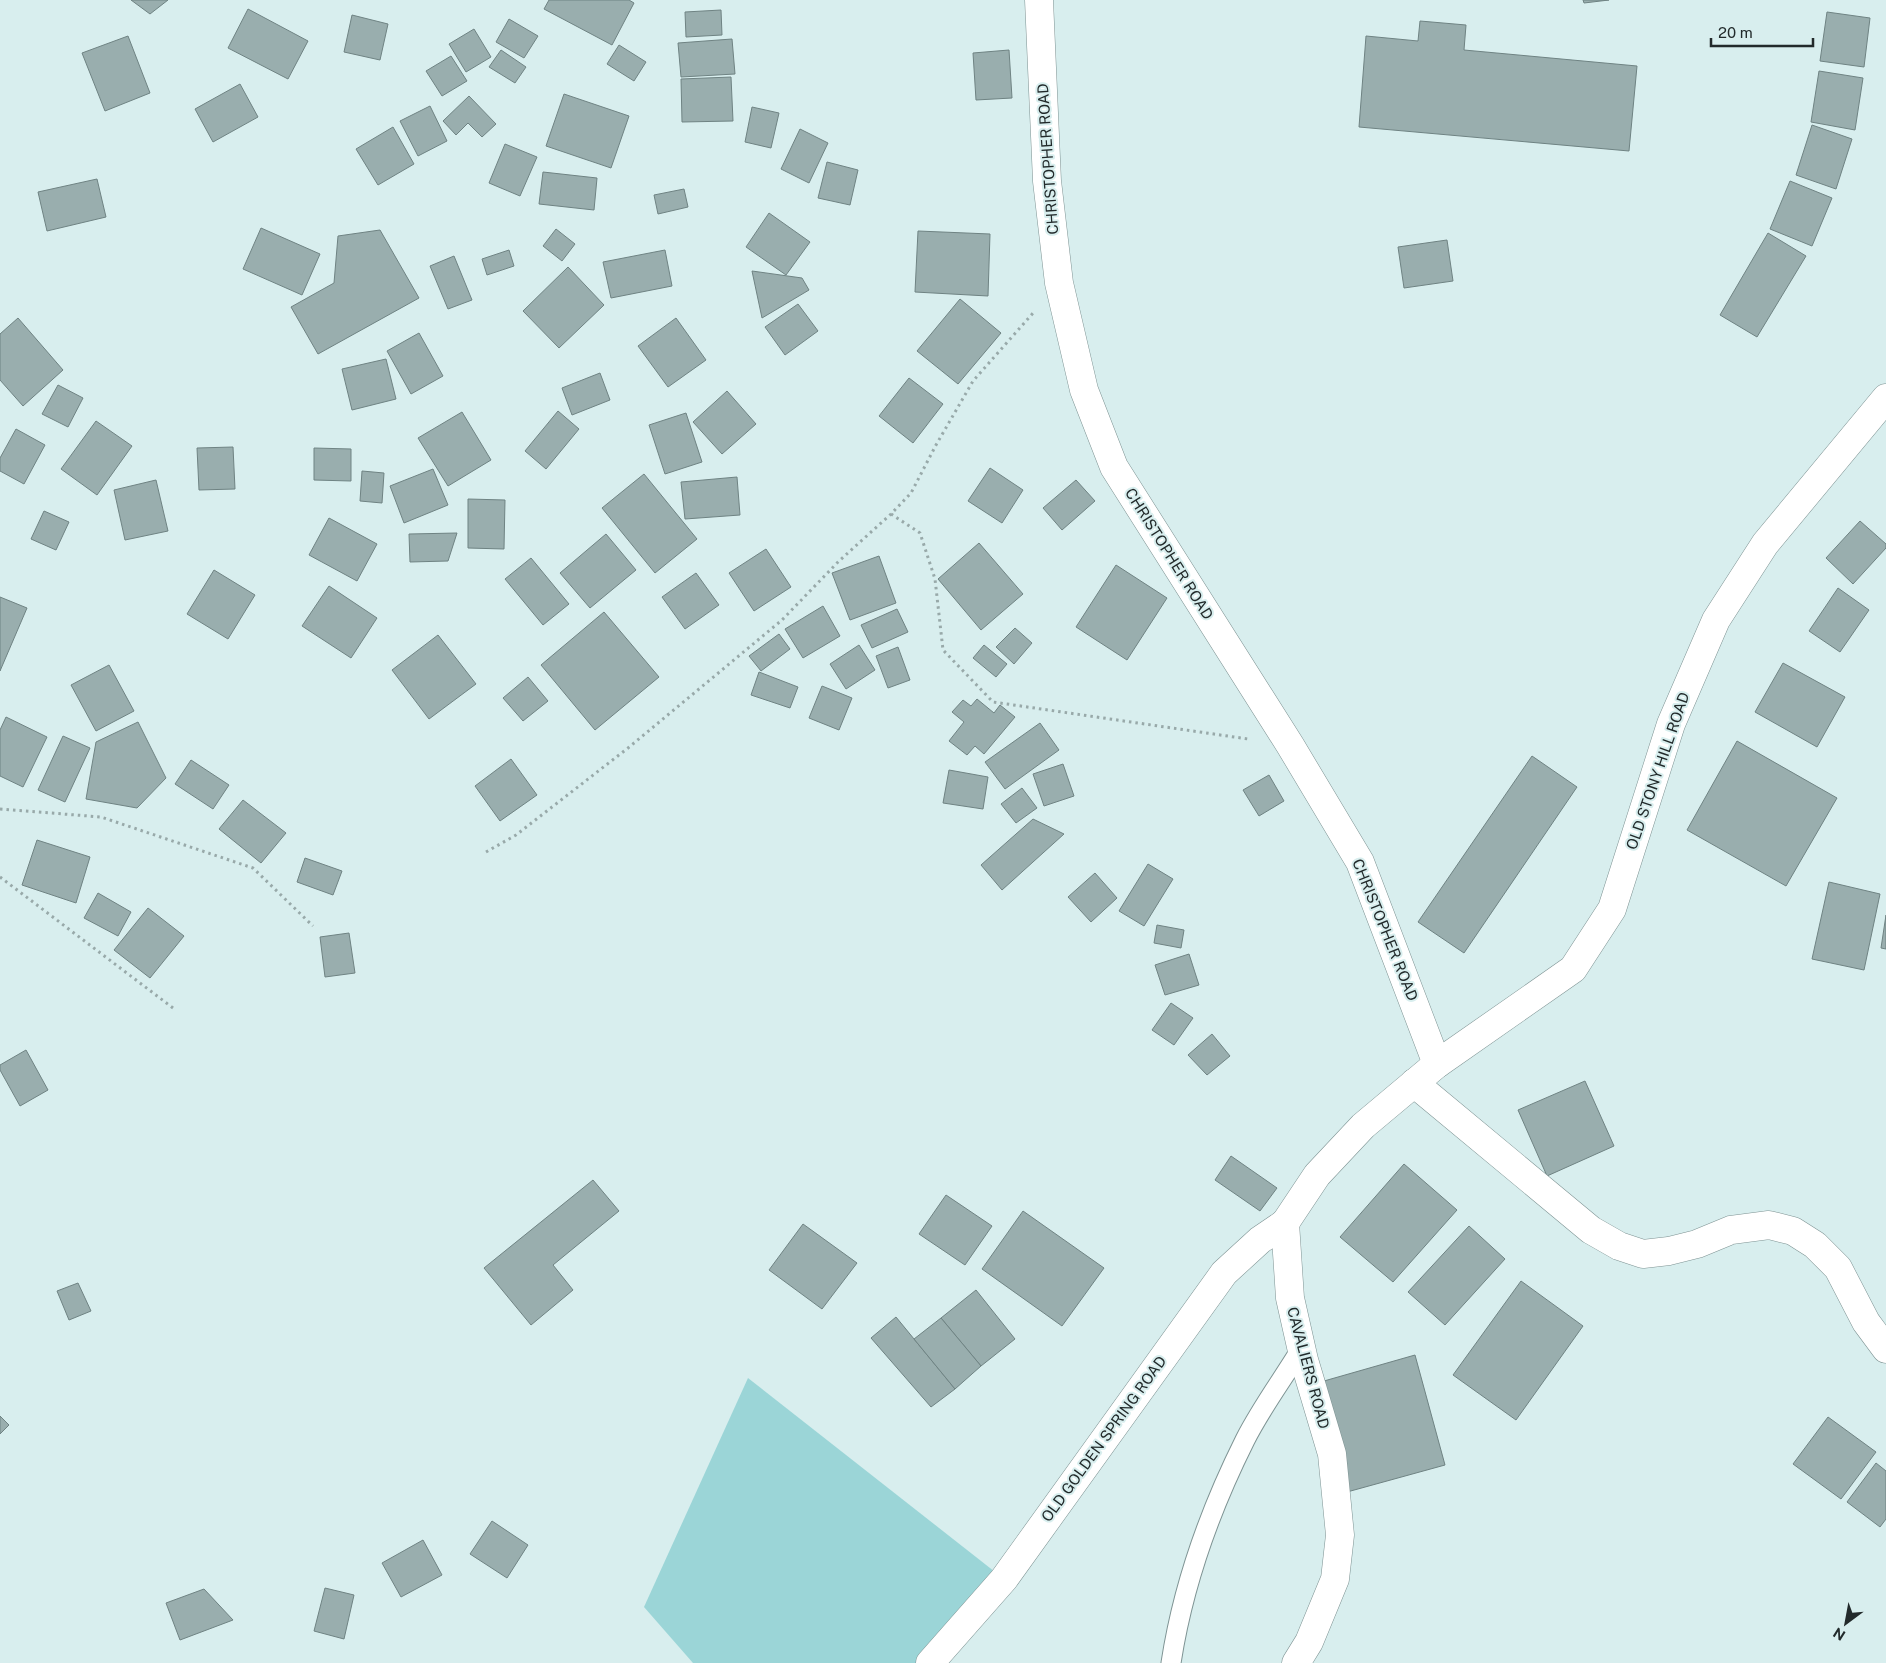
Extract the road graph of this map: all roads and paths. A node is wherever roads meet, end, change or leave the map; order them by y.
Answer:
1 (1039, 0) edge
2 (1059, 283) junction
3 (1886, 398) edge
4 (891, 514) junction
5 (1290, 745) junction
6 (0, 809) edge
7 (486, 852) dead end
8 (0, 877) edge
9 (313, 926) dead end
10 (173, 1008) dead end
11 (1437, 1064) junction
12 (1414, 1083) junction
13 (1285, 1223) junction
14 (1301, 1349) junction
15 (1886, 1349) edge
16 (930, 1663) edge
17 (1171, 1663) edge
18 (1296, 1663) edge

1 - 2 street, CHRISTOPHER ROAD
2 - 4 path
2 - 5 street, CHRISTOPHER ROAD
3 - 11 street, OLD STONY HILL ROAD
4 - 5 path
4 - 7 path
5 - 11 street, CHRISTOPHER ROAD
6 - 9 path
8 - 10 path
11 - 12 street
12 - 13 street
12 - 15 street
13 - 14 street, CAVALIERS ROAD
13 - 16 street, OLD GOLDEN SPRING ROAD
14 - 17 lane
14 - 18 street, CAVALIERS ROAD

